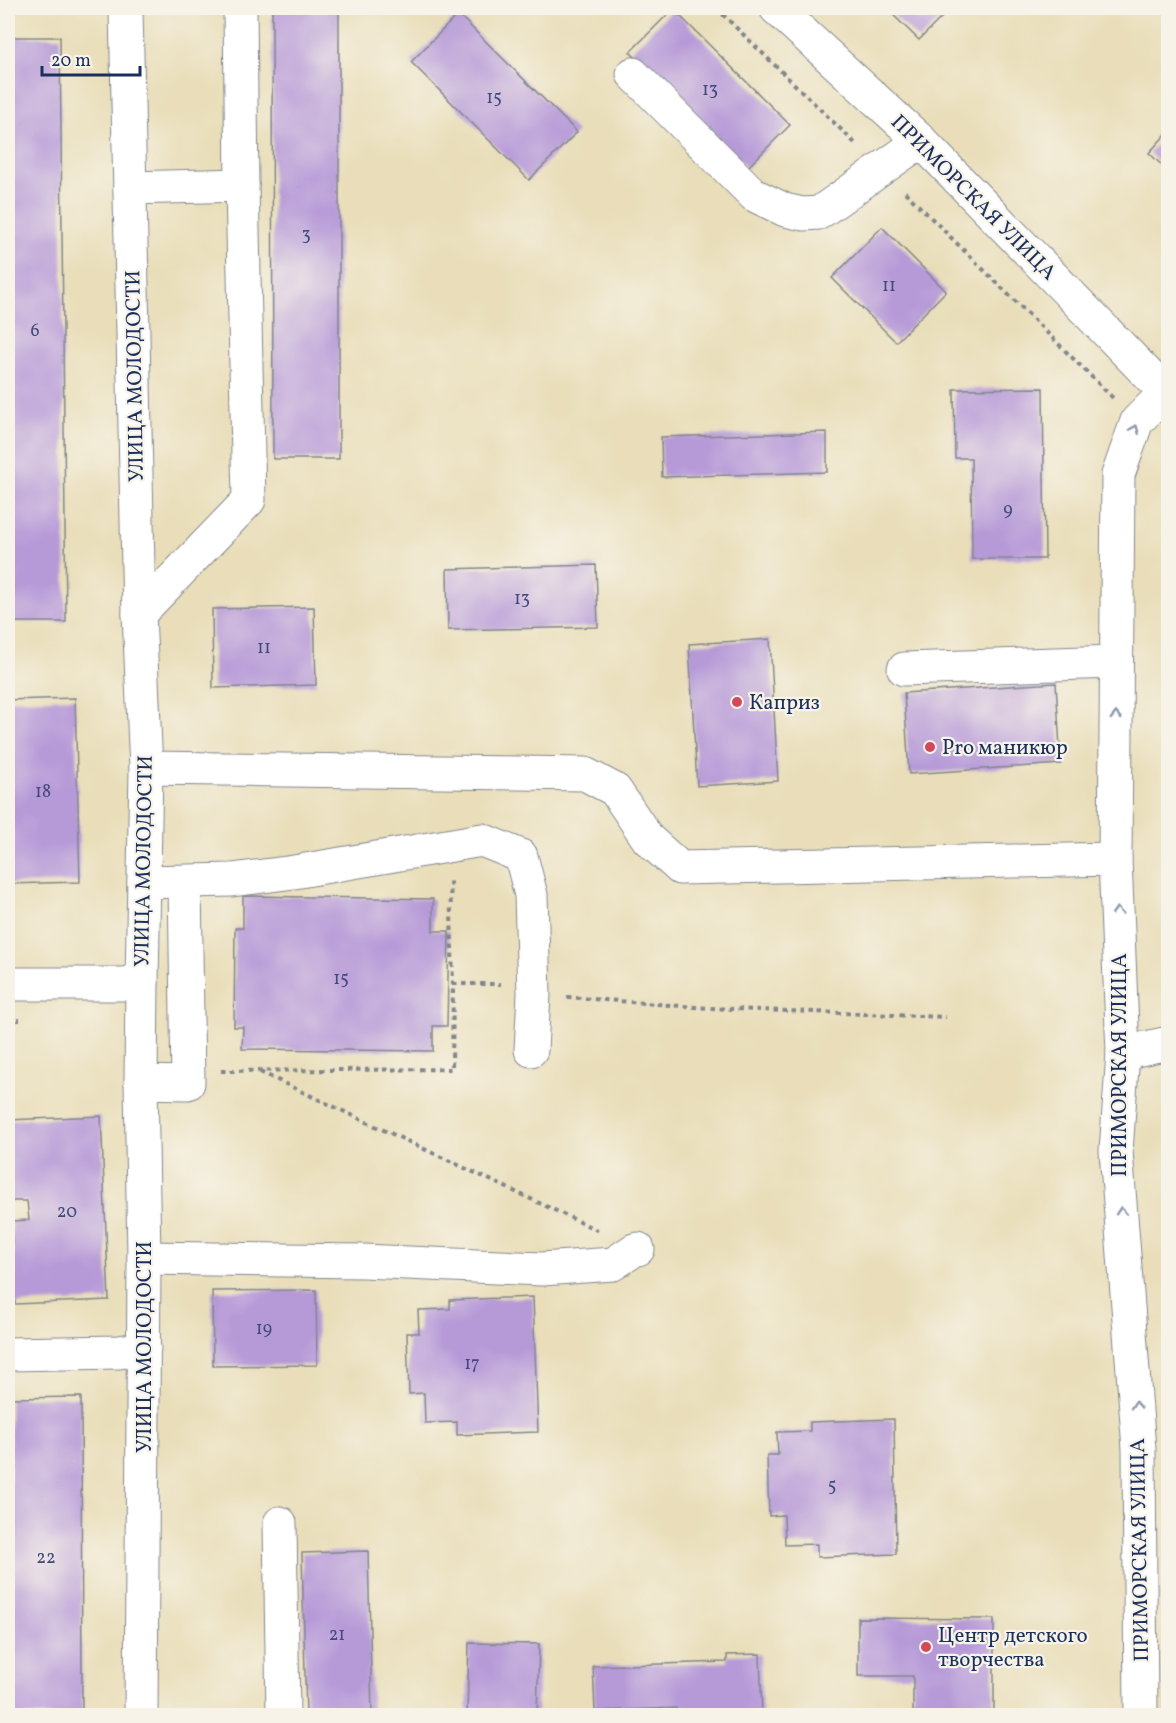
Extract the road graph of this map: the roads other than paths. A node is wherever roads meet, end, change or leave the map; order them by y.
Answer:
1 (126, 8) edge
2 (240, 8) edge
3 (776, 8) edge
4 (633, 74) dead end
5 (921, 141) junction
6 (242, 185) junction
7 (130, 188) junction
8 (1167, 394) edge
9 (139, 614) junction
10 (1116, 662) junction
11 (904, 669) dead end
12 (146, 768) junction
13 (1115, 859) junction
14 (144, 882) junction
15 (185, 882) junction
16 (142, 982) junction
17 (8, 984) edge
18 (1168, 1043) edge
19 (531, 1050) dead end
20 (1123, 1053) junction
21 (141, 1082) junction
22 (638, 1249) road end
23 (144, 1258) junction
24 (144, 1348) junction
25 (8, 1354) edge
26 (280, 1523) dead end
27 (141, 1716) edge
28 (283, 1716) edge
29 (1141, 1716) edge

1 - 7 main road, УЛИЦА МОЛОДОСТИ
2 - 6 main road
3 - 5 main road, ПРИМОРСКАЯ УЛИЦА
4 - 5 main road
5 - 8 main road, ПРИМОРСКАЯ УЛИЦА
6 - 7 main road
6 - 9 main road
7 - 9 main road, УЛИЦА МОЛОДОСТИ
10 -> 8 main road, ПРИМОРСКАЯ УЛИЦА
9 - 12 main road, УЛИЦА МОЛОДОСТИ
10 - 11 main road
13 -> 10 main road, ПРИМОРСКАЯ УЛИЦА
12 - 13 main road
12 - 14 main road, УЛИЦА МОЛОДОСТИ
20 -> 13 main road, ПРИМОРСКАЯ УЛИЦА
14 - 15 main road
14 - 16 main road, УЛИЦА МОЛОДОСТИ
15 - 19 main road
15 - 21 main road
16 - 17 main road
16 - 21 main road, УЛИЦА МОЛОДОСТИ
18 - 20 main road
29 -> 20 main road, ПРИМОРСКАЯ УЛИЦА
21 - 23 main road, УЛИЦА МОЛОДОСТИ
22 - 23 main road
23 - 24 main road, УЛИЦА МОЛОДОСТИ
24 - 25 main road
24 - 27 main road, УЛИЦА МОЛОДОСТИ
26 - 28 main road

